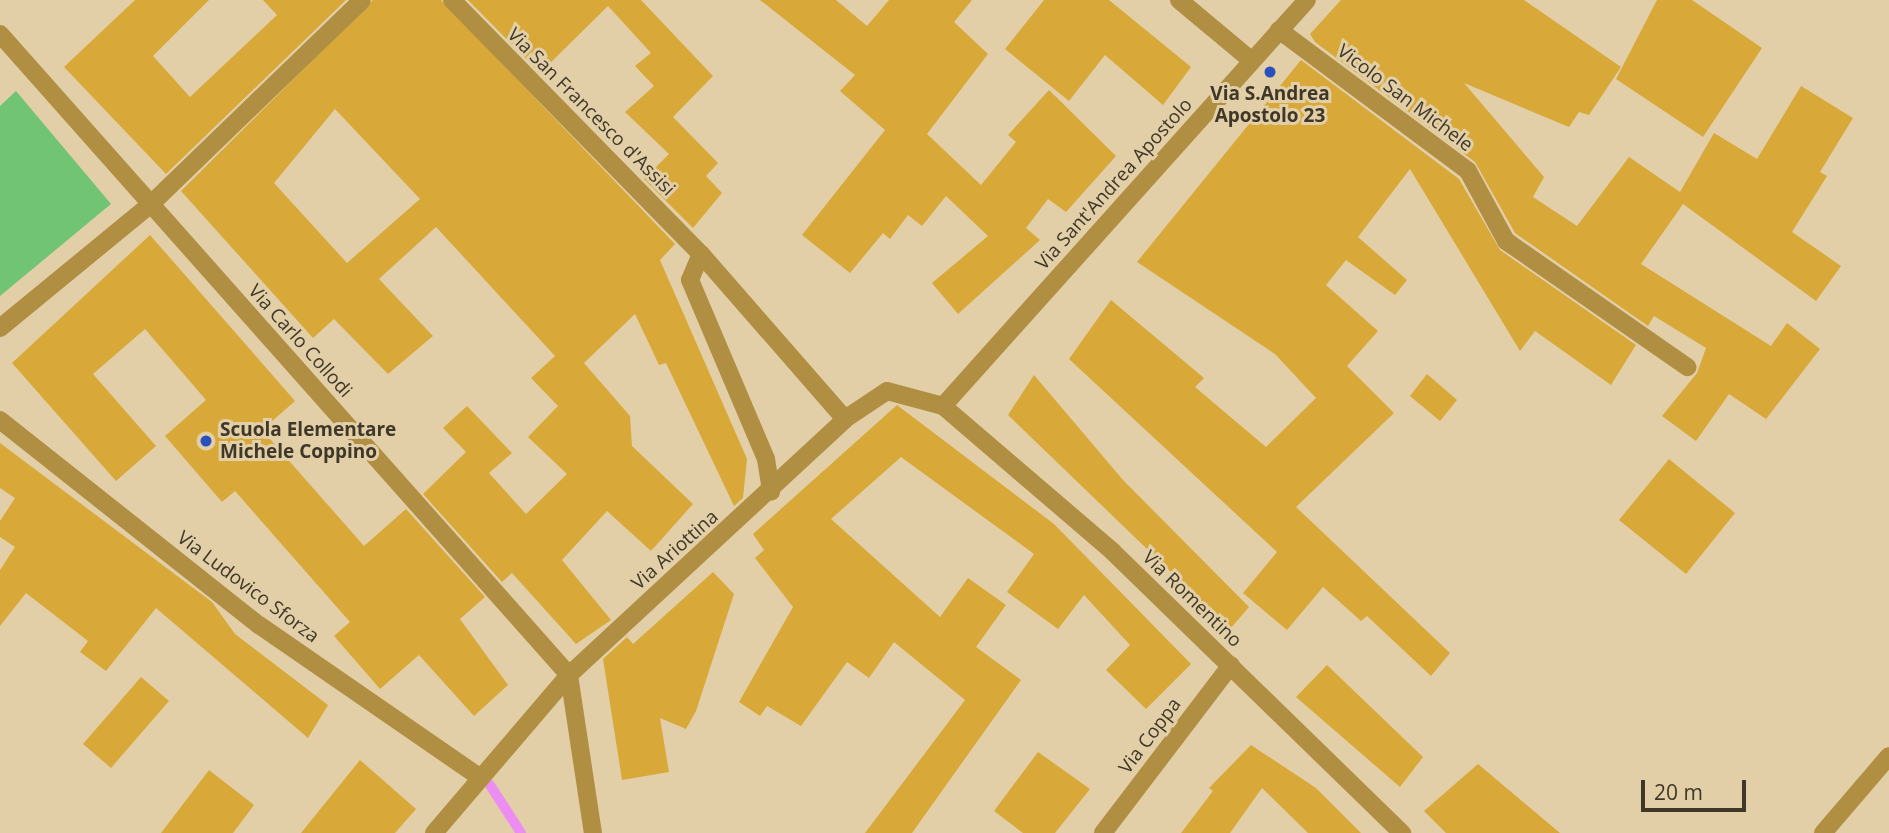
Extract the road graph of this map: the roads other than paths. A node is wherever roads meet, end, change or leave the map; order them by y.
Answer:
1 (362, 0) edge
2 (452, 0) edge
3 (1179, 0) edge
4 (1307, 0) edge
5 (1279, 30) junction
6 (0, 34) edge
7 (1252, 61) junction
8 (151, 204) junction
9 (701, 254) junction
10 (0, 328) edge
11 (1687, 367) dead end
12 (943, 406) junction
13 (0, 419) edge
14 (845, 419) junction
15 (771, 492) junction
16 (1231, 665) junction
17 (569, 675) junction
18 (1889, 756) edge
19 (479, 777) junction
20 (434, 833) edge
21 (593, 833) edge
22 (1103, 833) edge
23 (1402, 833) edge
24 (1824, 833) edge

1 - 8 street
2 - 9 street, Via San Francesco d'Assisi
3 - 7 street
4 - 5 street, Via Sant'Andrea Apostolo
5 - 7 street, Via Sant'Andrea Apostolo
5 - 11 street, Vicolo San Michele
6 - 8 street, Via Carlo Collodi
7 - 12 street, Via Sant'Andrea Apostolo
8 - 10 street
8 - 17 street, Via Carlo Collodi
9 - 14 street, Via San Francesco d'Assisi
9 - 15 street
12 - 14 street, Via Ariottina
12 - 16 street, Via Romentino
13 - 19 street, Via Ludovico Sforza
14 - 15 street, Via Ariottina
15 - 17 street, Via Ariottina
16 - 22 street, Via Coppa
16 - 23 street, Via Romentino
17 - 19 street, Via Ariottina
17 - 21 street
18 - 24 street
19 - 20 street, Via Ariottina

